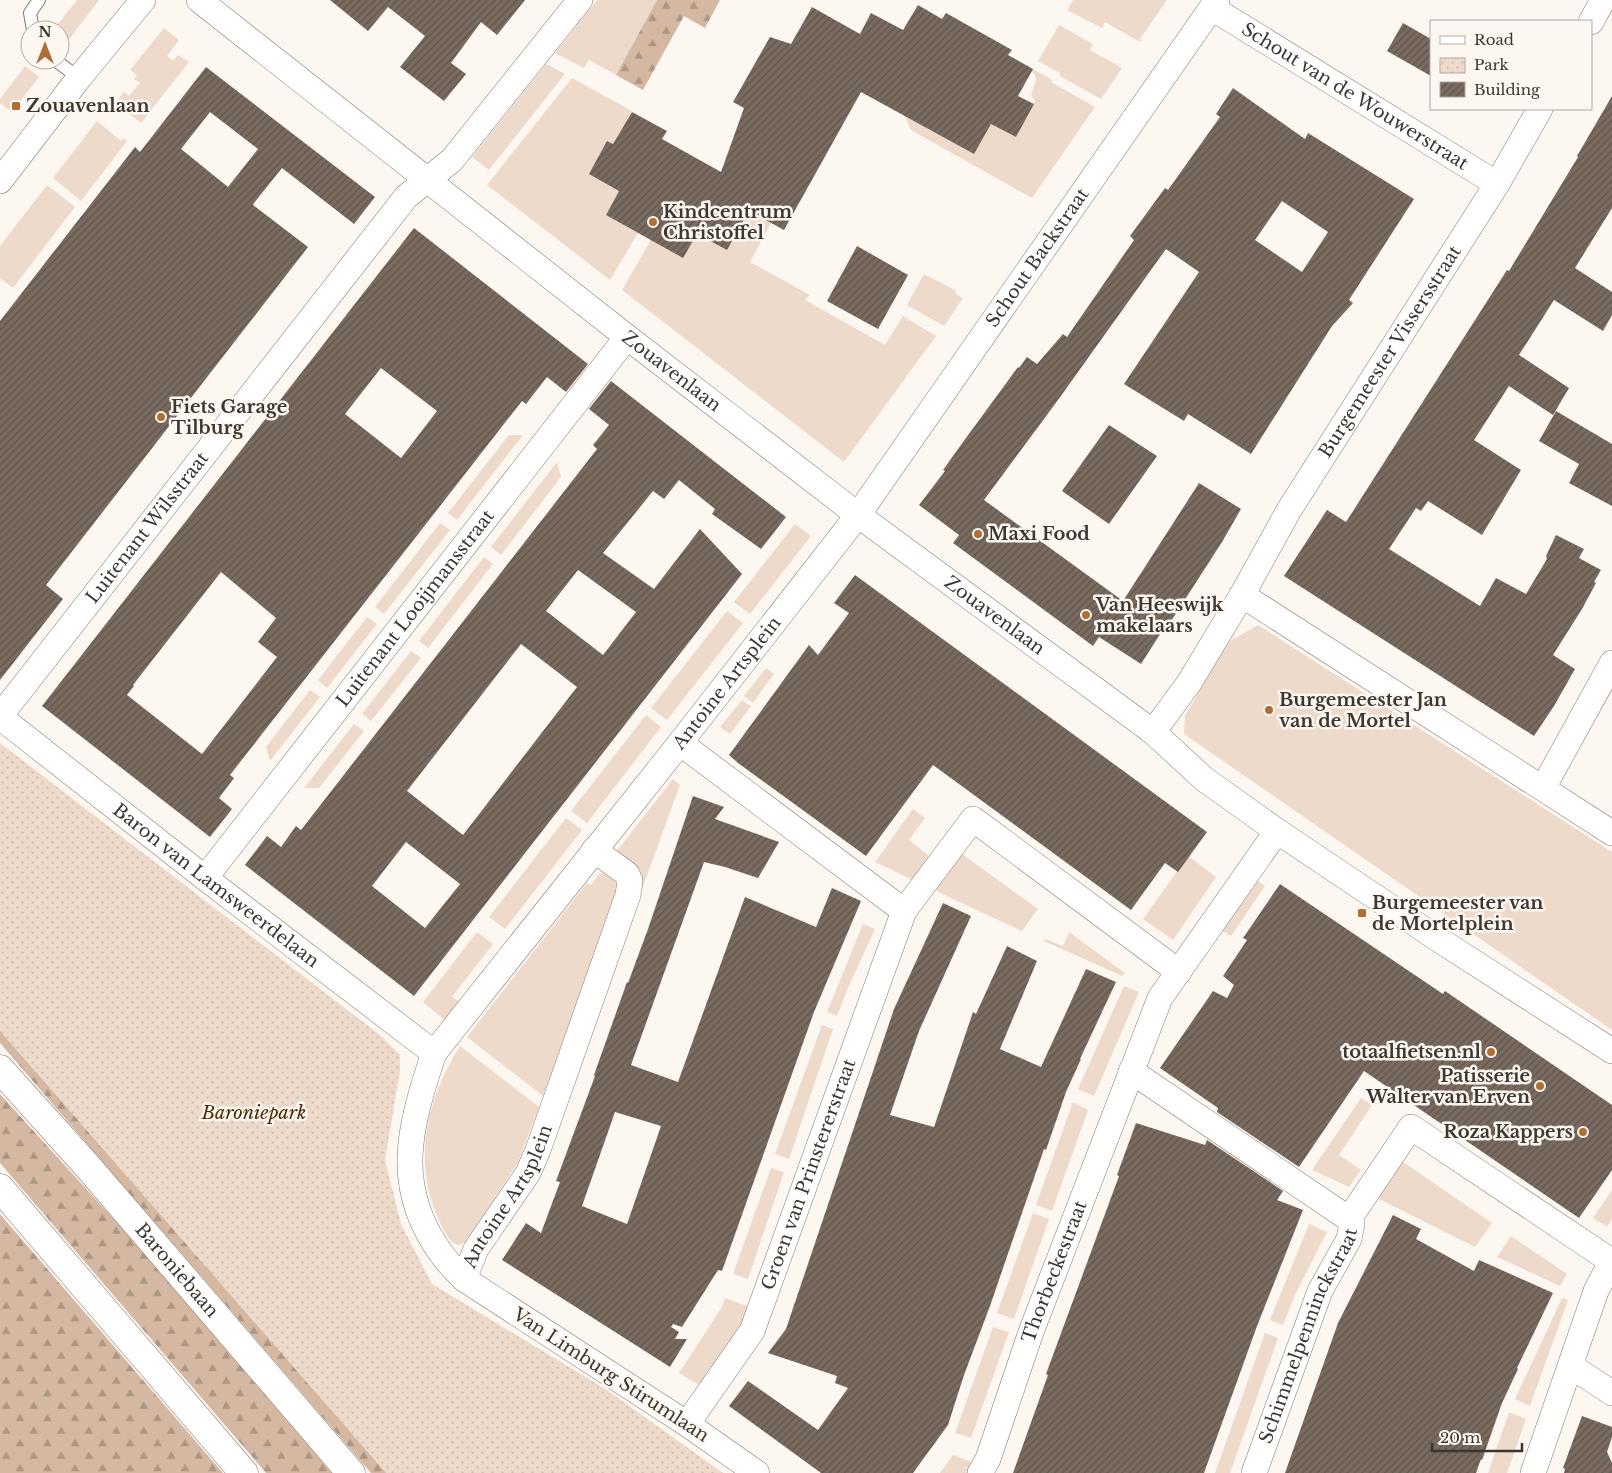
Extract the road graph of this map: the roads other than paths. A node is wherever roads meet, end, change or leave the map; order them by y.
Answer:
1 (39, 0) edge
2 (142, 0) edge
3 (199, 0) edge
4 (580, 0) edge
5 (1603, 0) edge
6 (1215, 4) edge
7 (31, 20) edge
8 (1592, 20) edge
9 (68, 70) edge
10 (79, 78) junction
11 (1539, 110) edge
12 (428, 179) junction
13 (0, 181) edge
14 (1497, 184) junction
15 (627, 337) junction
16 (858, 515) junction
17 (1242, 595) junction
18 (1612, 663) edge
19 (0, 716) edge
20 (1153, 732) junction
21 (680, 744) junction
22 (1543, 788) junction
23 (1277, 831) junction
24 (1612, 833) edge
25 (594, 850) junction
26 (205, 878) junction
27 (904, 911) junction
28 (1179, 972) junction
29 (1612, 1051) edge
30 (434, 1053) junction
31 (0, 1069) edge
32 (1131, 1071) junction
33 (0, 1188) edge
34 (1349, 1219) junction
35 (1612, 1260) edge
36 (464, 1279) junction
37 (1571, 1366) junction
38 (1612, 1393) edge
39 (687, 1424) junction
40 (244, 1473) edge
41 (351, 1473) edge
42 (756, 1473) edge
43 (980, 1473) edge
44 (1254, 1473) edge
45 (1533, 1473) edge

1 - 7 lane
2 - 10 street
3 - 12 street, Zouavenlaan
4 - 12 street, Luitenant Wilsstraat
5 - 8 street
6 - 14 street, Schout van de Wouwerstraat
6 - 16 street, Schout Backstraat
9 - 10 lane
10 - 13 street
11 - 14 street, Burgemeester Vissersstraat
12 - 15 street, Zouavenlaan
12 - 19 street, Luitenant Wilsstraat
14 - 17 street, Burgemeester Vissersstraat
15 - 16 street, Zouavenlaan
15 - 26 street, Luitenant Looijmansstraat
16 - 20 street, Zouavenlaan
16 - 21 street, Antoine Artsplein
17 - 20 street
17 - 22 street
18 - 22 street
19 - 26 street, Baron van Lamsweerdelaan
20 - 23 street
21 - 25 street, Antoine Artsplein
21 - 27 street
22 - 24 street
23 - 28 street, Thorbeckestraat
23 - 29 street
25 - 30 street, Antoine Artsplein
25 - 36 street, Antoine Artsplein
26 - 30 street, Baron van Lamsweerdelaan
27 - 28 street, Groen van Prinstererstraat
27 - 39 street, Groen van Prinstererstraat
28 - 32 street, Thorbeckestraat
30 - 36 street, Antoine Artsplein
31 - 41 main road, Baroniebaan
32 - 34 street
32 - 43 street, Thorbeckestraat
33 - 40 main road
34 - 35 street, Schimmelpenninckstraat
34 - 44 street, Schimmelpenninckstraat
35 - 37 street
36 - 39 street, Van Limburg Stirumlaan
37 - 38 street
37 - 45 street
39 - 42 street, Van Limburg Stirumlaan

